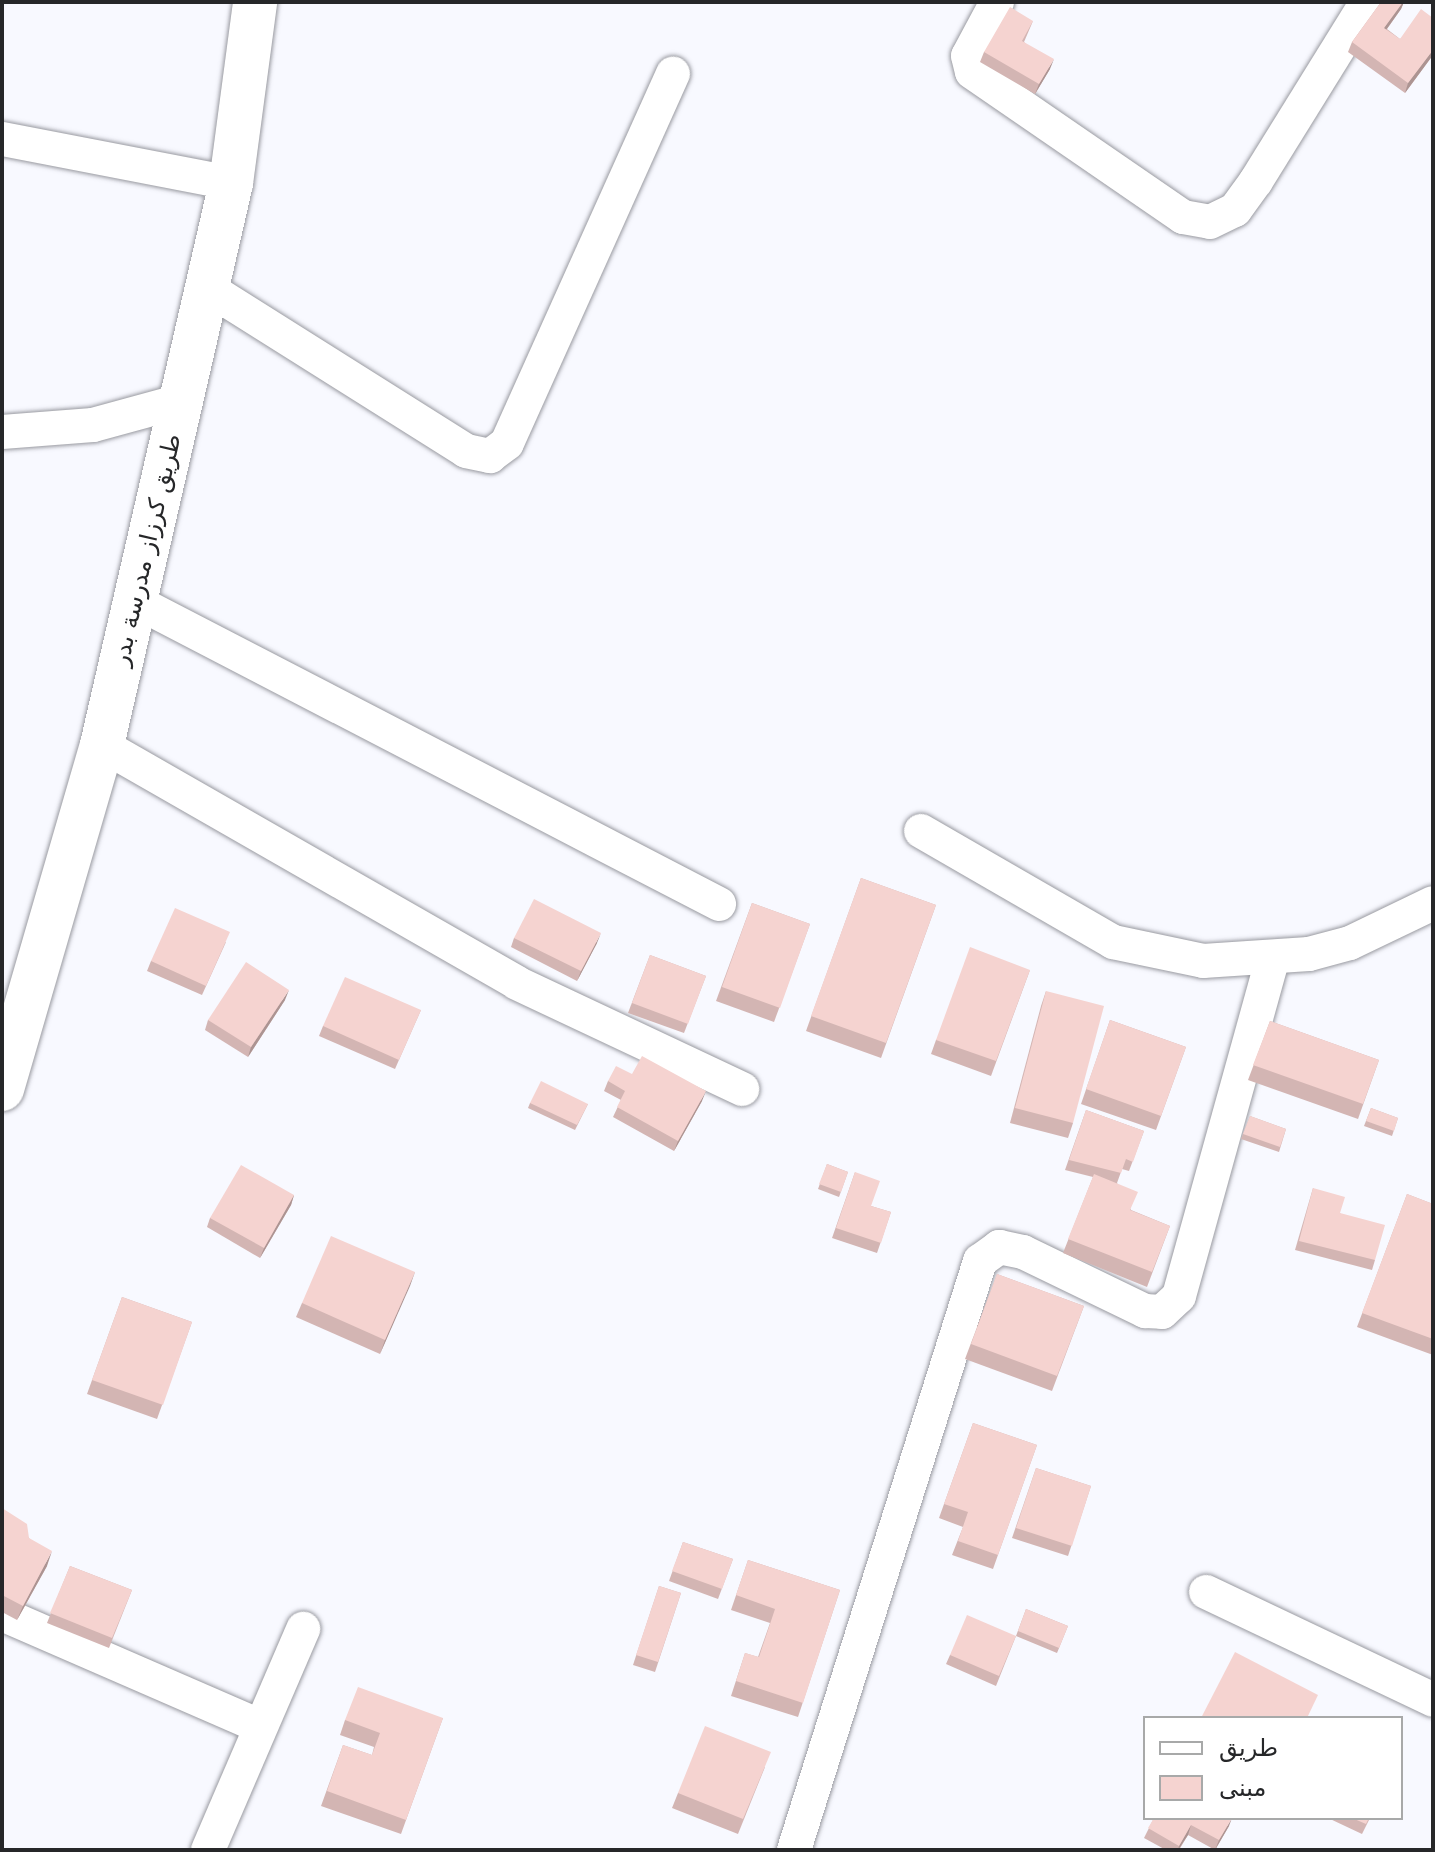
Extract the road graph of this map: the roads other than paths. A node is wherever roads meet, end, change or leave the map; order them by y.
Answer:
1 (255, 2) edge
2 (997, 2) edge
3 (1367, 2) edge
4 (673, 74) dead end
5 (2, 139) edge
6 (231, 183) junction
7 (206, 287) junction
8 (181, 401) junction
9 (2, 432) edge
10 (135, 601) junction
11 (102, 745) junction
12 (921, 831) dead end
13 (1433, 903) edge
14 (719, 904) dead end
15 (1272, 960) junction
16 (2, 1089) edge
17 (742, 1089) dead end
18 (1206, 1592) dead end
19 (2, 1614) edge
20 (303, 1629) dead end
21 (1433, 1700) edge
22 (260, 1726) junction
23 (208, 1850) edge
24 (794, 1850) edge

1 - 6 street, طريق كرزاز مدرسة بدر
2 - 3 street
4 - 7 street
5 - 6 street
6 - 7 street, طريق كرزاز مدرسة بدر
7 - 8 street, طريق كرزاز مدرسة بدر
8 - 9 street
8 - 10 street, طريق كرزاز مدرسة بدر
10 - 11 street, طريق كرزاز مدرسة بدر
10 - 14 street
11 - 16 street, طريق كرزاز مدرسة بدر
11 - 17 street
12 - 15 street
13 - 15 street
15 - 24 street
18 - 21 street
19 - 22 street
20 - 22 street
22 - 23 street

